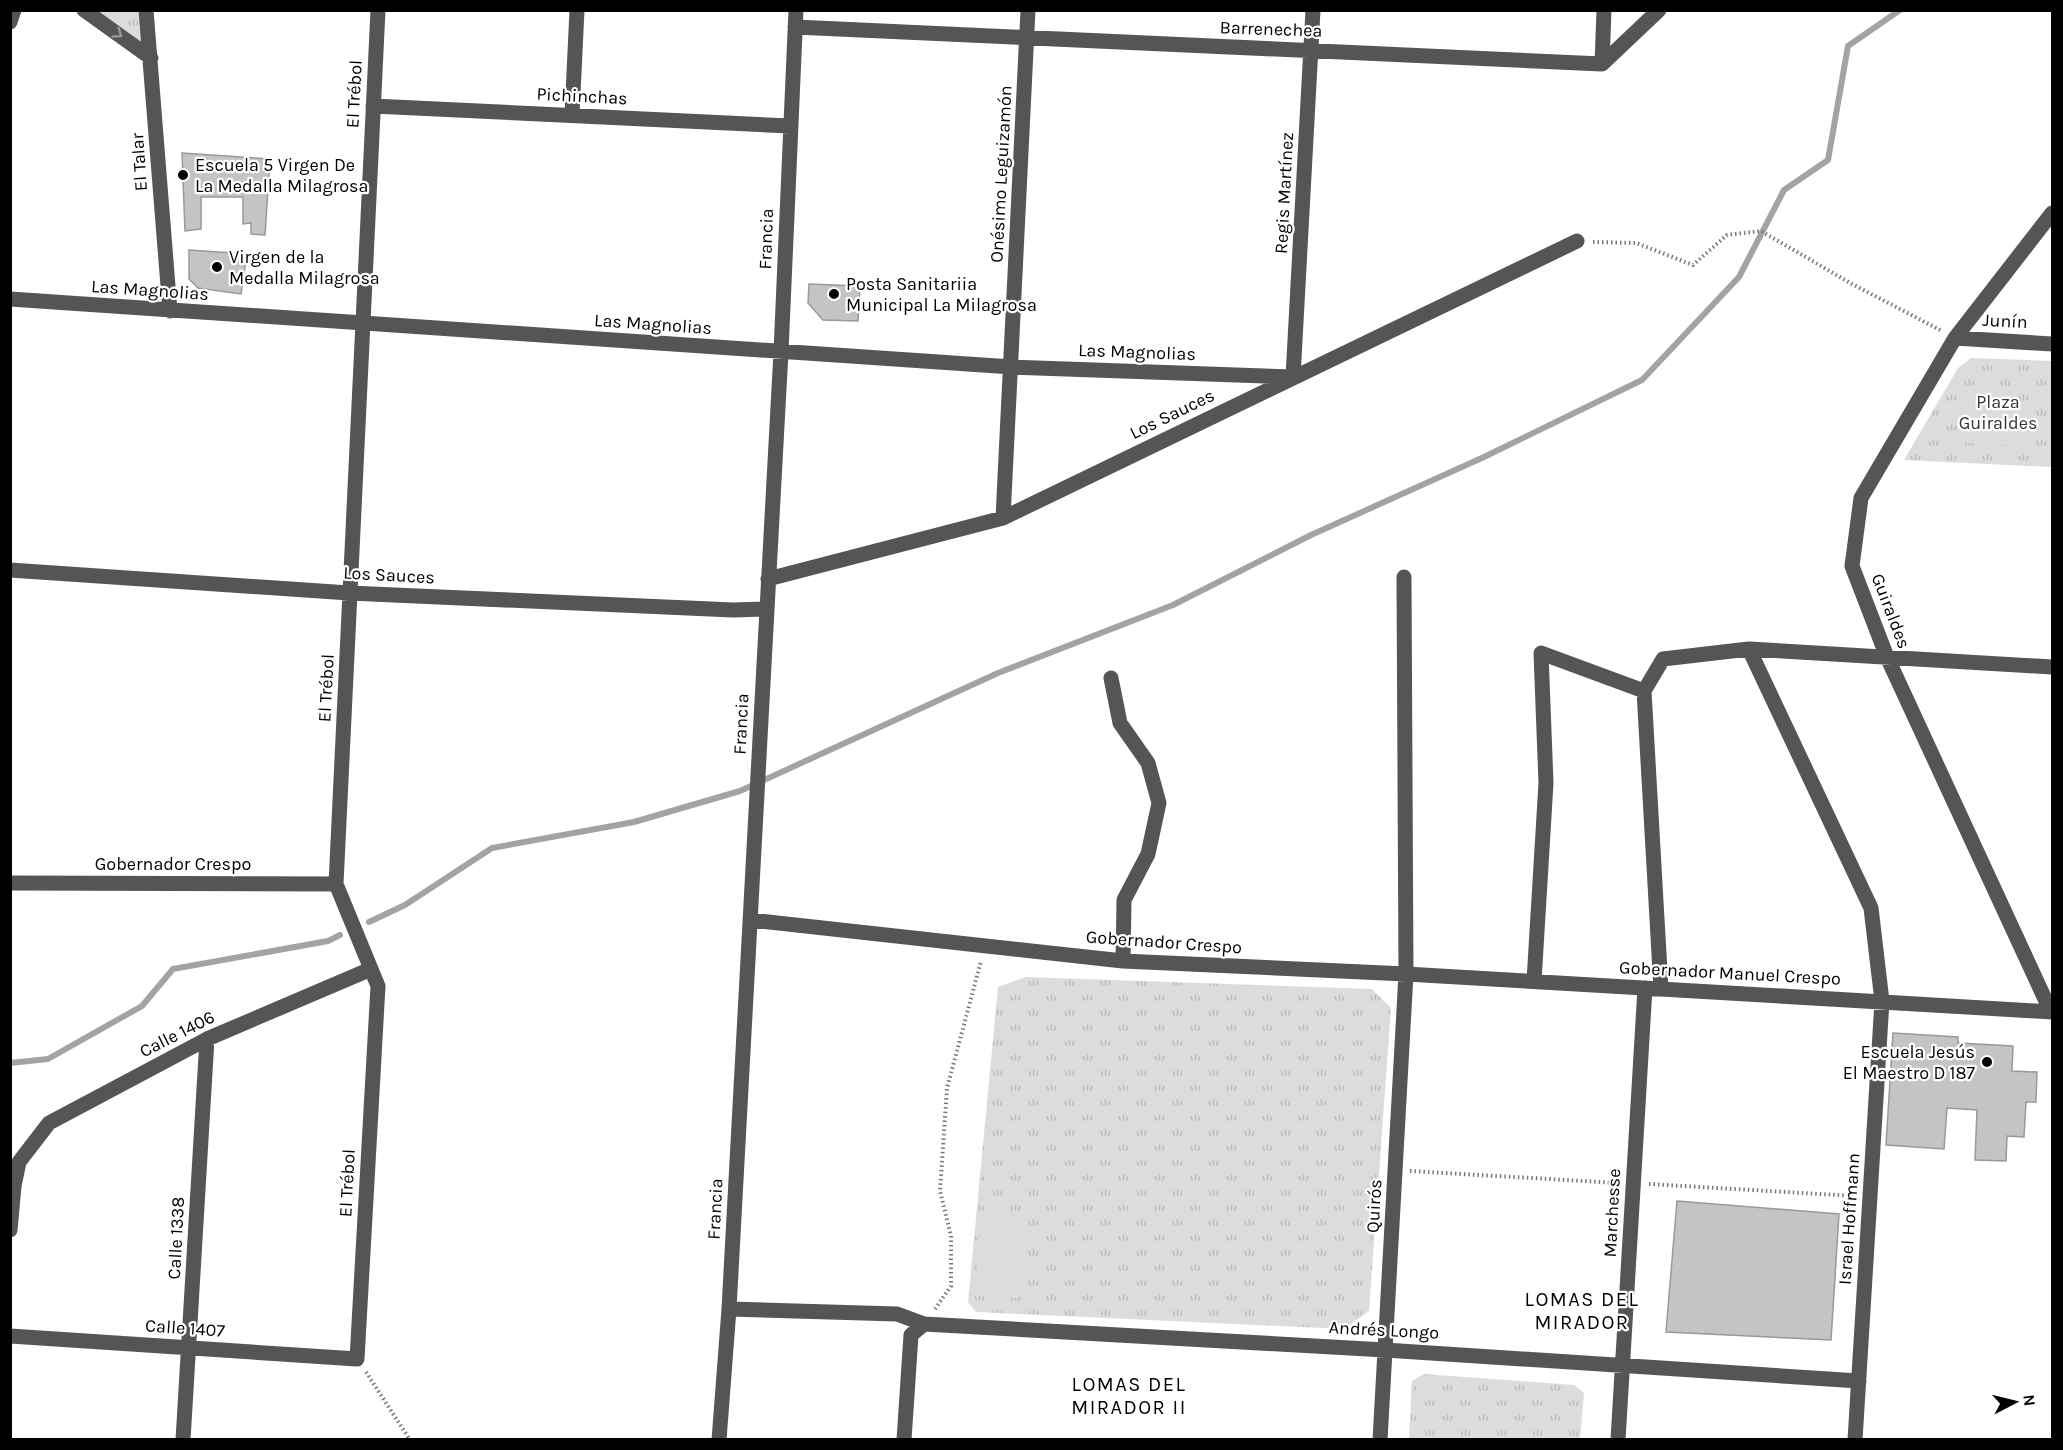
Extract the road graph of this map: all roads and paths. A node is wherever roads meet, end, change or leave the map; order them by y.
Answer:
1 (14, 10) edge
2 (84, 10) edge
3 (146, 10) edge
4 (378, 10) edge
5 (577, 10) edge
6 (796, 10) edge
7 (1028, 10) edge
8 (1313, 10) edge
9 (1604, 10) edge
10 (1659, 10) edge
11 (10, 22) edge
12 (795, 27) junction
13 (1027, 39) junction
14 (1312, 50) junction
15 (151, 58) junction
16 (1602, 64) junction
17 (373, 106) junction
18 (572, 115) junction
19 (790, 126) junction
20 (2052, 213) edge
21 (1577, 241) joint
22 (10, 299) edge
23 (170, 311) junction
24 (362, 325) junction
25 (1955, 338) junction
26 (2052, 344) edge
27 (781, 352) junction
28 (1012, 367) junction
29 (1293, 377) junction
30 (1003, 518) junction
31 (10, 570) edge
32 (1404, 578) dead end
33 (768, 579) junction
34 (349, 593) junction
35 (767, 609) junction
36 (1749, 649) junction
37 (1887, 657) junction
38 (2052, 667) edge
39 (1112, 678) dead end
40 (1644, 691) junction
41 (10, 883) edge
42 (336, 884) junction
43 (750, 920) junction
44 (986, 946) junction
45 (1123, 961) junction
46 (371, 969) junction
47 (1406, 974) junction
48 (1534, 981) junction
49 (1645, 988) junction
50 (1661, 989) junction
51 (1882, 1001) junction
52 (2052, 1012) edge
53 (207, 1039) junction
54 (10, 1230) edge
55 (729, 1309) junction
56 (924, 1324) junction
57 (10, 1336) edge
58 (189, 1348) junction
59 (1385, 1350) junction
60 (357, 1359) junction
61 (1622, 1365) junction
62 (1858, 1381) junction
63 (183, 1440) edge
64 (410, 1440) edge
65 (719, 1440) edge
66 (904, 1440) edge
67 (1380, 1440) edge
68 (1618, 1440) edge
69 (1855, 1440) edge

1 - 11 street
2 -> 15 street
3 - 15 street, El Talar
4 - 17 street, El Trébol
5 - 18 street
6 - 12 street, Francia
7 - 13 street, Onésimo Leguizamón
8 - 14 street, Regis Martínez
9 - 16 street
10 - 16 street
12 - 13 street, Barrenechea
12 - 19 street, Francia
13 - 14 street, Barrenechea
13 - 28 street, Onésimo Leguizamón
14 - 16 street, Barrenechea
14 - 29 street, Regis Martínez
15 - 23 street, El Talar
17 - 18 street, Pichinchas
17 - 24 street, El Trébol
18 - 19 street, Pichinchas
19 - 27 street, Francia
20 - 25 street, Guiraldes
21 - 25 path
21 - 29 street, Los Sauces
22 - 23 street, Las Magnolias
23 - 24 street, Las Magnolias
24 - 27 street, Las Magnolias
24 - 34 street, El Trébol
25 - 26 street, Junín
25 - 37 street, Guiraldes
27 - 28 street, Las Magnolias
27 - 33 street, Francia
28 - 29 street, Las Magnolias
28 - 30 street, Onésimo Leguizamón
29 - 30 street, Los Sauces
30 - 33 street, Los Sauces
31 - 34 street, Los Sauces
32 - 47 street, Quirós
33 - 35 street, Francia
34 - 35 street, Los Sauces
34 - 42 street, El Trébol
35 - 43 street, Francia
36 - 37 street
36 - 40 street
36 - 51 street, Israel Hoffmann
37 - 38 street
37 - 52 street, Guiraldes
39 - 45 street
40 - 48 street
40 - 50 street
41 - 42 street, Gobernador Crespo
42 - 46 street, El Trébol
43 - 44 street, Gobernador Crespo
43 - 55 street, Francia
44 - 45 street, Gobernador Crespo
44 - 56 path
45 - 47 street, Gobernador Crespo
46 - 53 street, Calle 1406
46 - 60 street, El Trébol
47 - 48 street, Gobernador Manuel Crespo
47 - 59 street, Quirós
48 - 49 street, Gobernador Manuel Crespo
49 - 50 street, Gobernador Manuel Crespo
49 - 61 street, Marchesse
50 - 51 street, Gobernador Manuel Crespo
51 - 52 street, Gobernador Manuel Crespo
51 - 62 street, Israel Hoffmann
53 - 54 street, Calle 1406
53 - 58 street, Calle 1338
55 - 56 street, Andrés Longo
55 - 65 street, Francia
56 - 59 street, Andrés Longo
56 - 66 street
57 - 58 street, Calle 1407
58 - 60 street, Calle 1407
58 - 63 street, Calle 1338
59 - 61 street, Andrés Longo
59 - 67 street, Quirós
60 - 64 path
61 - 62 street, Andrés Longo
61 - 68 street, Marchesse
62 - 69 street, Israel Hoffmann

